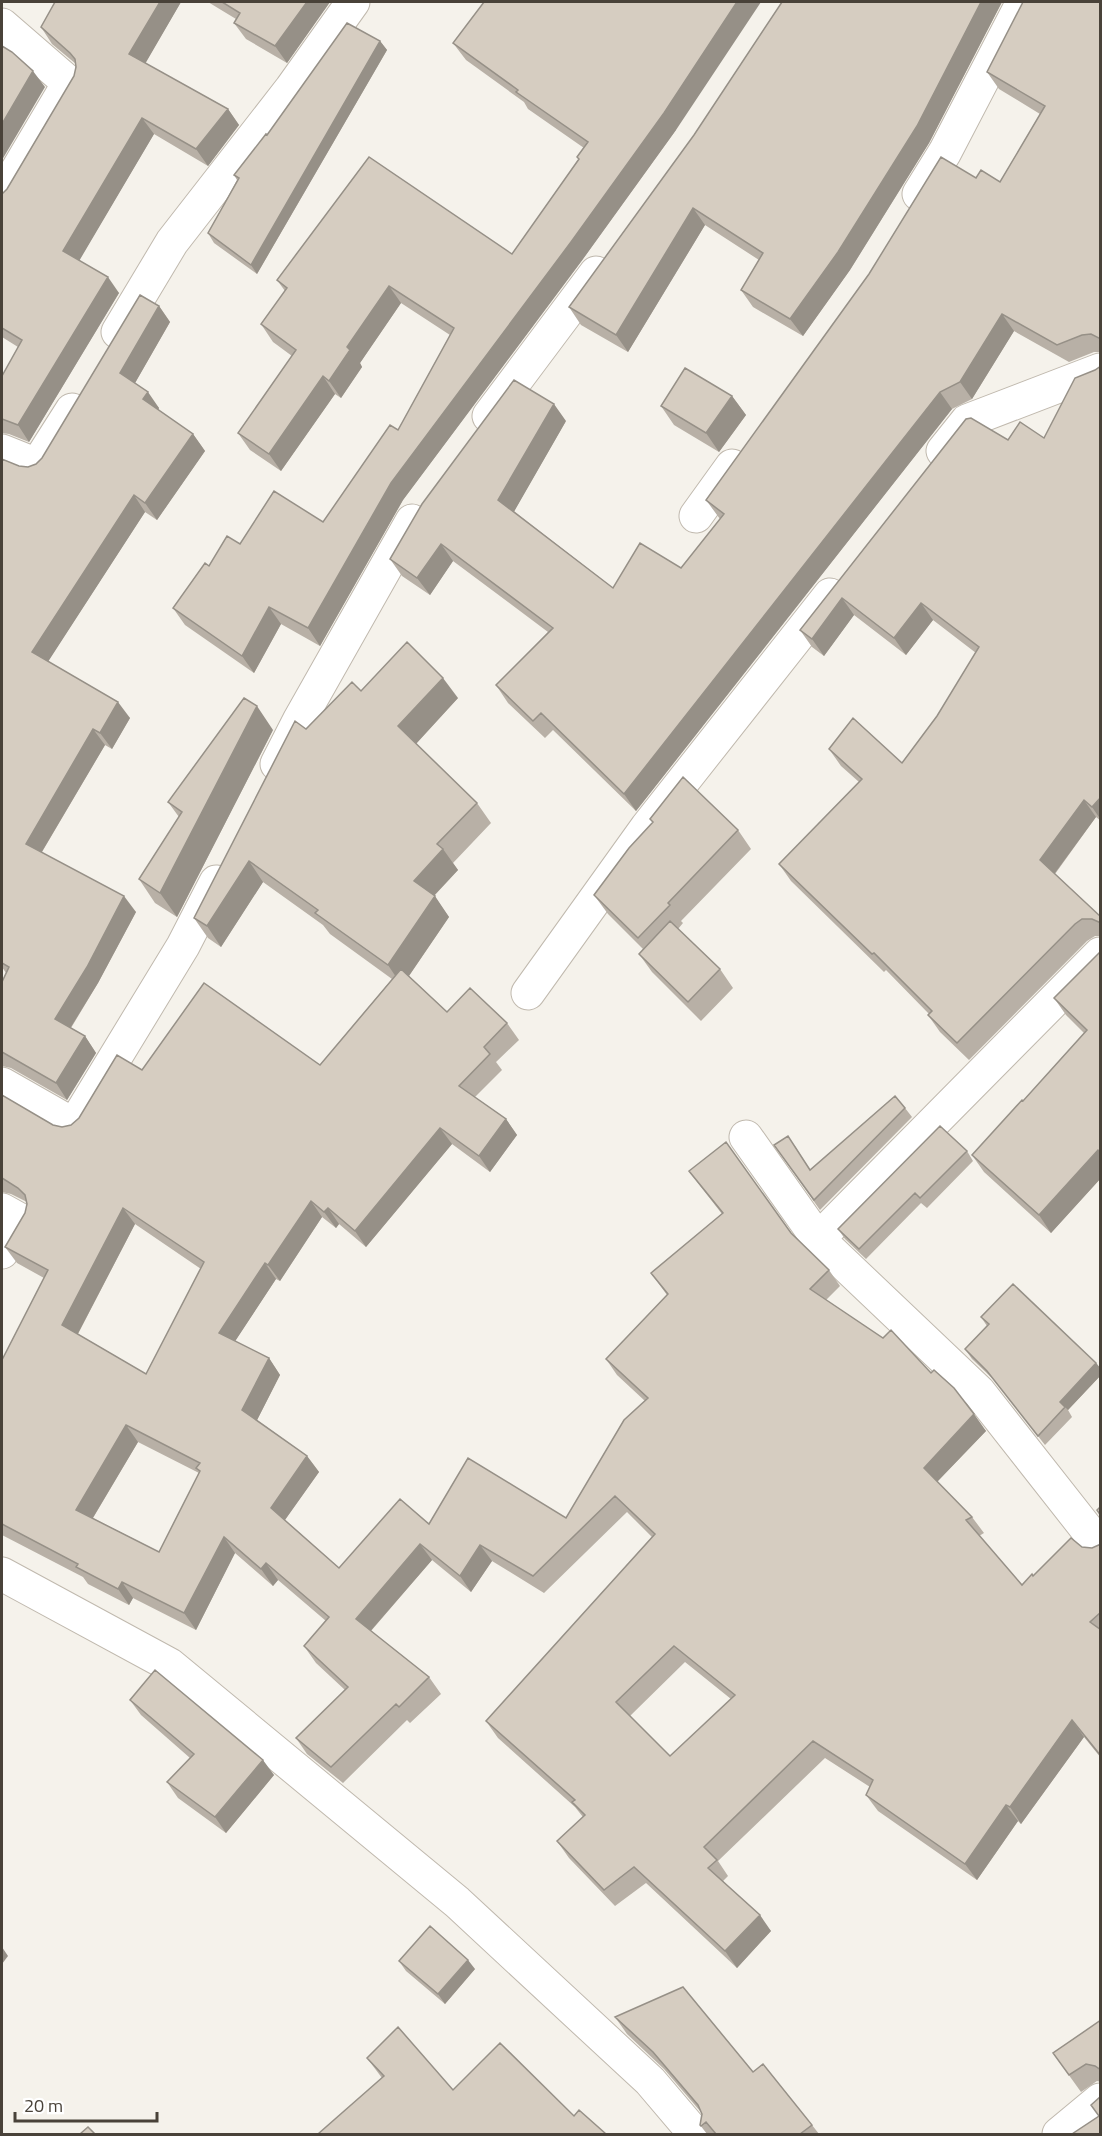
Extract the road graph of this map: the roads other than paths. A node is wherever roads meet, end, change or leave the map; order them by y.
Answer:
1 (353, 2) edge
2 (1023, 2) edge
3 (2, 25) edge
4 (2, 196) edge
5 (902, 221) edge
6 (611, 251) edge
7 (1101, 370) edge
8 (473, 437) edge
9 (751, 440) edge
10 (2, 452) edge
11 (924, 476) edge
12 (432, 492) edge
13 (696, 516) dead end
14 (851, 569) edge
15 (263, 791) edge
16 (231, 853) edge
17 (1101, 954) edge
18 (528, 993) dead end
19 (2, 1084) edge
20 (746, 1137) dead end
21 (2, 1210) edge
22 (819, 1239) junction
23 (2, 1252) edge
24 (1100, 1543) edge
25 (2, 1574) edge
26 (1101, 2100) edge
27 (695, 2134) edge
28 (1059, 2134) edge

1 - 10 street
2 - 5 street
3 - 4 street
6 - 8 street
7 - 11 street
9 - 13 street
12 - 15 street
14 - 18 street
16 - 19 street
17 - 22 street
20 - 22 street
21 - 23 street
22 - 24 street
25 - 27 street
26 - 28 street

